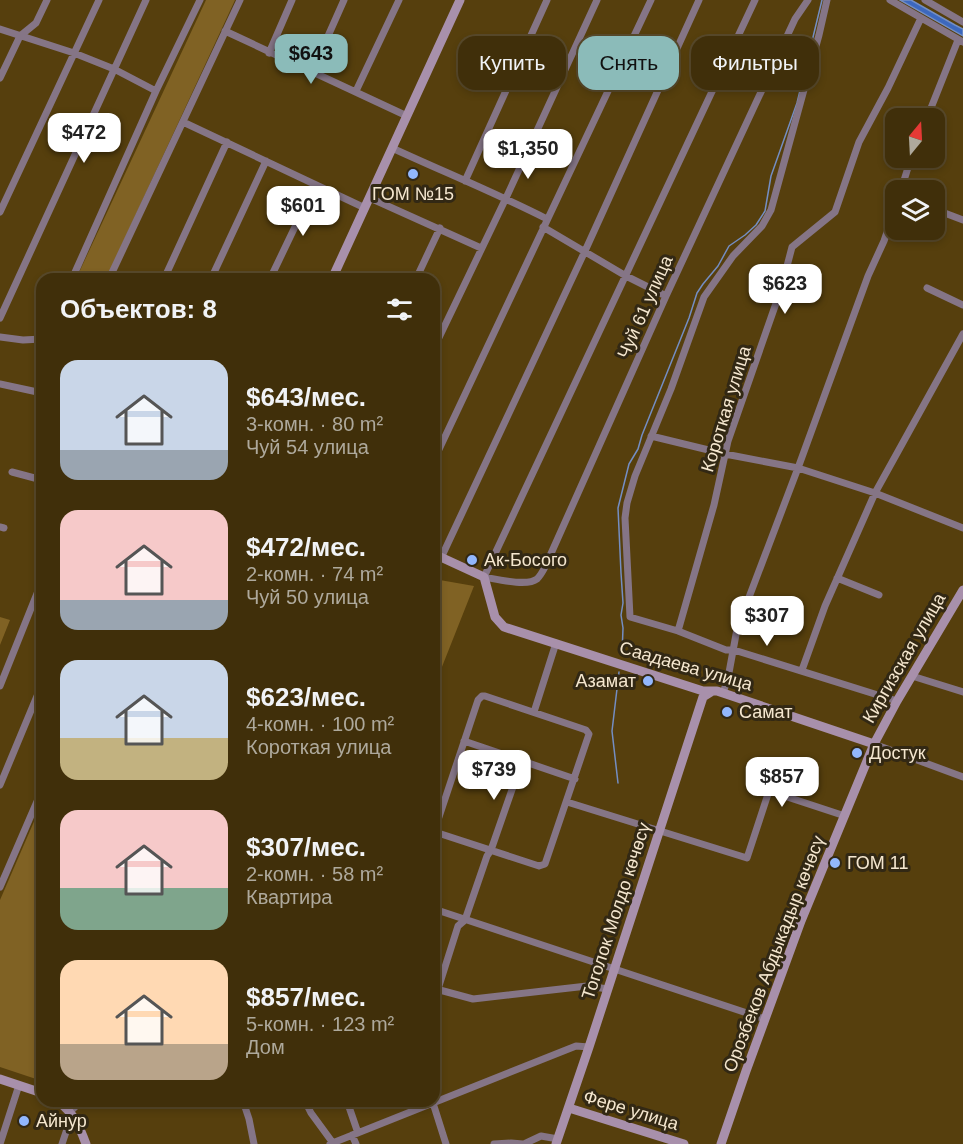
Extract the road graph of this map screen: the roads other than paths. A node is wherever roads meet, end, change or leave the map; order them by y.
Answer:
1 (47, 0) edge
2 (99, 0) edge
3 (146, 0) edge
4 (240, 0) edge
5 (292, 0) edge
6 (344, 0) edge
7 (399, 0) edge
8 (460, 0) edge
9 (547, 0) edge
10 (597, 0) edge
11 (651, 0) edge
12 (699, 0) edge
13 (755, 0) edge
14 (808, 0) edge
15 (827, 0) edge
16 (890, 0) edge
17 (925, 0) edge
18 (200, 1) edge
19 (921, 18) junction
20 (962, 19) edge
21 (0, 29) edge
22 (225, 31) junction
23 (20, 36) junction
24 (961, 41) edge
25 (269, 53) junction
26 (74, 54) junction
27 (114, 69) junction
28 (312, 72) junction
29 (0, 78) edge
30 (156, 91) junction
31 (356, 91) junction
32 (931, 108) edge
33 (407, 116) junction
34 (183, 122) junction
35 (227, 142) junction
36 (392, 148) junction
37 (266, 162) junction
38 (465, 181) junction
39 (315, 185) junction
40 (370, 198) junction
41 (506, 198) junction
42 (365, 208) junction
43 (0, 212) edge
44 (945, 213) edge
45 (547, 219) junction
46 (963, 220) edge
47 (543, 226) junction
48 (440, 228) junction
49 (885, 238) edge
50 (481, 248) junction
51 (585, 251) junction
52 (75, 273) edge
53 (112, 273) edge
54 (167, 273) edge
55 (214, 273) edge
56 (273, 273) edge
57 (335, 273) edge
58 (419, 273) edge
59 (626, 276) junction
60 (927, 288) dead end
61 (666, 296) junction
62 (963, 305) edge
63 (0, 318) edge
64 (963, 334) edge
65 (440, 335) edge
66 (0, 337) edge
67 (36, 339) edge
68 (0, 384) edge
69 (36, 392) edge
70 (651, 436) junction
71 (440, 447) edge
72 (725, 454) junction
73 (798, 468) junction
74 (12, 472) dead end
75 (36, 478) edge
76 (875, 493) junction
77 (963, 528) edge
78 (440, 550) edge
79 (440, 557) edge
80 (484, 577) junction
81 (837, 578) junction
82 (963, 590) edge
83 (879, 595) dead end
84 (36, 596) edge
85 (678, 631) junction
86 (556, 644) junction
87 (734, 650) junction
88 (802, 670) junction
89 (912, 676) junction
90 (0, 686) edge
91 (711, 692) junction
92 (963, 692) edge
93 (723, 693) junction
94 (36, 699) edge
95 (897, 701) junction
96 (534, 712) junction
97 (464, 741) junction
98 (874, 744) junction
99 (522, 761) junction
100 (963, 777) edge
101 (575, 778) junction
102 (0, 786) edge
103 (567, 802) junction
104 (36, 804) edge
105 (440, 814) edge
106 (845, 816) junction
107 (659, 831) junction
108 (440, 834) edge
109 (491, 850) junction
110 (0, 887) edge
111 (440, 911) edge
112 (465, 920) junction
113 (614, 969) junction
114 (440, 978) edge
115 (608, 988) junction
116 (440, 990) edge
117 (765, 1019) junction
118 (589, 1047) junction
119 (0, 1079) edge
120 (19, 1085) junction
121 (36, 1091) edge
122 (440, 1100) edge
123 (65, 1107) edge
124 (75, 1107) edge
125 (245, 1107) edge
126 (308, 1107) edge
127 (348, 1107) edge
128 (422, 1107) edge
129 (433, 1107) edge
130 (568, 1108) junction
131 (70, 1112) junction
132 (355, 1134) junction
133 (557, 1142) edge
134 (332, 1143) edge
135 (0, 1144) edge
136 (62, 1144) edge
137 (86, 1144) edge
138 (254, 1144) edge
139 (356, 1144) edge
140 (446, 1144) edge
141 (494, 1144) edge
142 (523, 1144) edge
143 (684, 1144) edge
144 (721, 1144) edge

1 - 23 street
2 - 26 street
3 - 27 street
4 - 22 street
5 - 25 street
6 - 28 street
7 - 31 street
8 - 33 street
9 - 38 street
10 - 41 street
11 - 45 street
12 - 51 street
13 - 59 street
14 - 61 street, Чуй 61 улица
15 - 70 street
16 - 19 street
17 - 20 street
18 - 30 street
19 - 24 street
19 - 72 street, Короткая улица
21 - 23 street
22 - 25 street
22 - 34 street
23 - 26 street
23 - 29 street
24 - 32 street
25 - 28 street
26 - 27 street
26 - 43 street
27 - 30 street
27 - 63 street
28 - 31 street
30 - 52 street
31 - 33 street
33 - 36 street
34 - 35 street
34 - 53 street
35 - 37 street
35 - 54 street
36 - 38 street
36 - 40 street
37 - 39 street
37 - 55 street
38 - 41 street
39 - 42 street
39 - 56 street
40 - 42 street
40 - 48 street
41 - 45 street
41 - 50 street
42 - 57 street
44 - 46 street
45 - 47 street
47 - 51 street
47 - 71 street
48 - 50 street
48 - 58 street
49 - 73 street
50 - 65 street
51 - 59 street
51 - 78 street
59 - 61 street
59 - 80 street
60 - 62 street
61 - 80 street, Чуй 61 улица
64 - 76 street
66 - 67 street
68 - 69 street
70 - 72 street
70 - 85 street
72 - 73 street
72 - 85 street, Короткая улица
73 - 76 street
73 - 87 street
74 - 75 street
76 - 77 street
76 - 81 street
79 - 80 street
80 - 86 street, Саадаева улица
81 - 83 street
81 - 88 street
82 - 89 street, Киргизская улица
84 - 90 street
85 - 87 street
86 - 91 street, Саадаева улица
86 - 96 street
87 - 88 street
87 - 93 street
88 - 95 street
89 - 92 street
89 - 95 street, Киргизская улица
91 - 93 street, Саадаева улица
91 - 107 street, Тоголок Молдо көчөсү
93 - 98 street, Саадаева улица
94 - 102 street
95 - 98 street, Киргизская улица
96 - 97 street
96 - 101 street
97 - 99 street
97 - 105 street
98 - 100 street, Саадаева улица
98 - 106 street, Орозбеков Абдыкадыр көчөсү
99 - 101 street
99 - 109 street
101 - 103 street
103 - 107 street
103 - 109 street
104 - 110 street
106 - 107 street
106 - 117 street, Орозбеков Абдыкадыр көчөсү
107 - 113 street, Тоголок Молдо көчөсү
108 - 109 street
109 - 112 street
111 - 112 street
112 - 113 street
112 - 114 street
113 - 115 street, Тоголок Молдо көчөсү
113 - 117 street
115 - 116 street
115 - 118 street, Тоголок Молдо көчөсү
117 - 144 street, Орозбеков Абдыкадыр көчөсү
118 - 122 street
118 - 130 street, Тоголок Молдо көчөсү
119 - 120 street
120 - 121 street
120 - 135 street
123 - 131 street
124 - 131 street
125 - 138 street
126 - 134 street
127 - 132 street
128 - 132 street
129 - 140 street
130 - 133 street, Тоголок Молдо көчөсү
130 - 143 street, Фере улица
131 - 136 street
131 - 137 street
132 - 134 street
132 - 139 street
133 - 142 street
141 - 142 street

